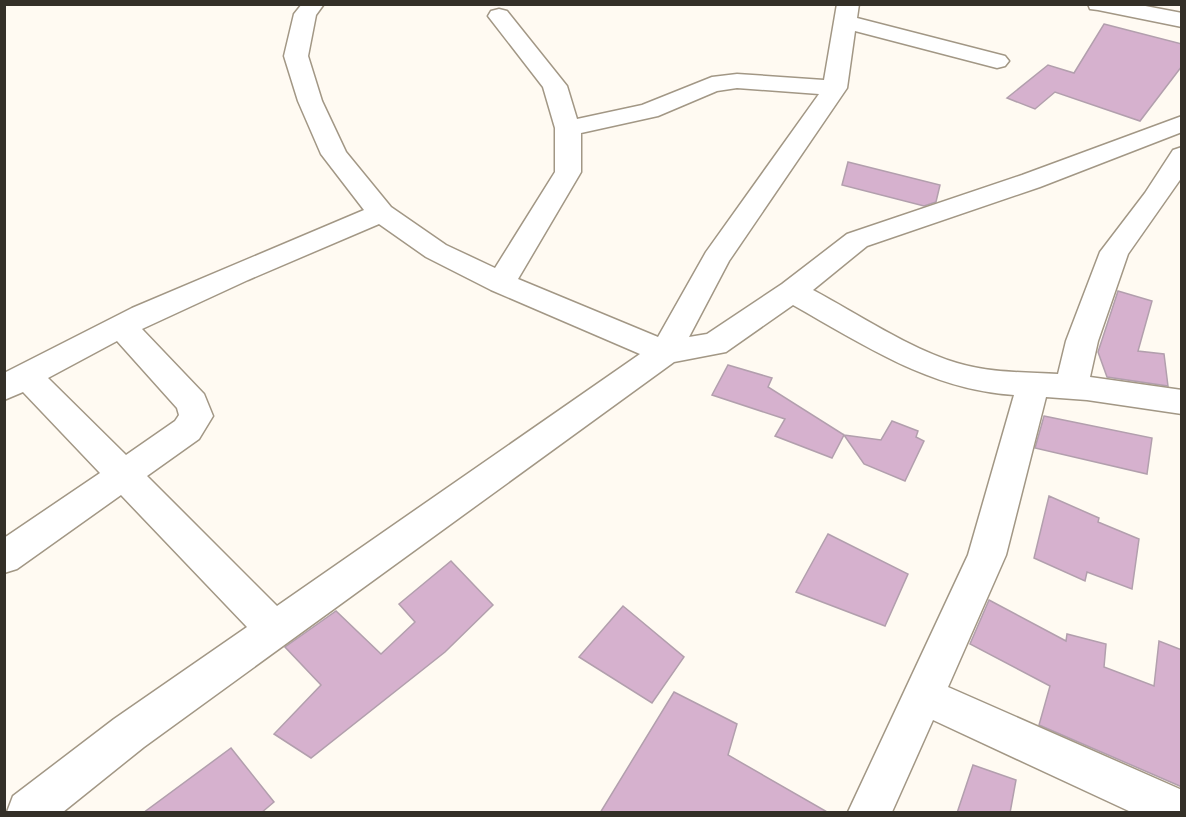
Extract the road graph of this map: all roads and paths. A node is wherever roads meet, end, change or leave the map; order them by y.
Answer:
1 (314, 4) edge
2 (1098, 4) edge
3 (847, 13) edge
4 (499, 16) dead end
5 (1182, 20) edge
6 (998, 61) dead end
7 (835, 88) junction
8 (1182, 123) edge
9 (568, 128) junction
10 (1182, 154) edge
11 (381, 213) junction
12 (501, 283) junction
13 (792, 291) junction
14 (122, 327) junction
15 (665, 352) junction
16 (15, 381) edge
17 (1033, 386) junction
18 (1071, 388) junction
19 (1182, 402) edge
20 (124, 475) junction
21 (4, 558) edge
22 (275, 630) junction
23 (922, 695) junction
24 (29, 813) edge
25 (870, 813) edge
26 (1179, 813) edge

1 - 11 street
2 - 5 street
3 - 6 street
3 - 7 street
4 - 9 street
7 - 9 street
7 - 15 street
8 - 13 street
9 - 12 street
10 - 18 street
11 - 12 street
11 - 14 street
12 - 15 street
13 - 15 street
13 - 17 street
14 - 16 street
14 - 20 street
15 - 22 street
16 - 20 street
17 - 18 street
17 - 23 street
18 - 19 street
20 - 21 street
20 - 22 street
22 - 24 street
23 - 25 street
23 - 26 street

